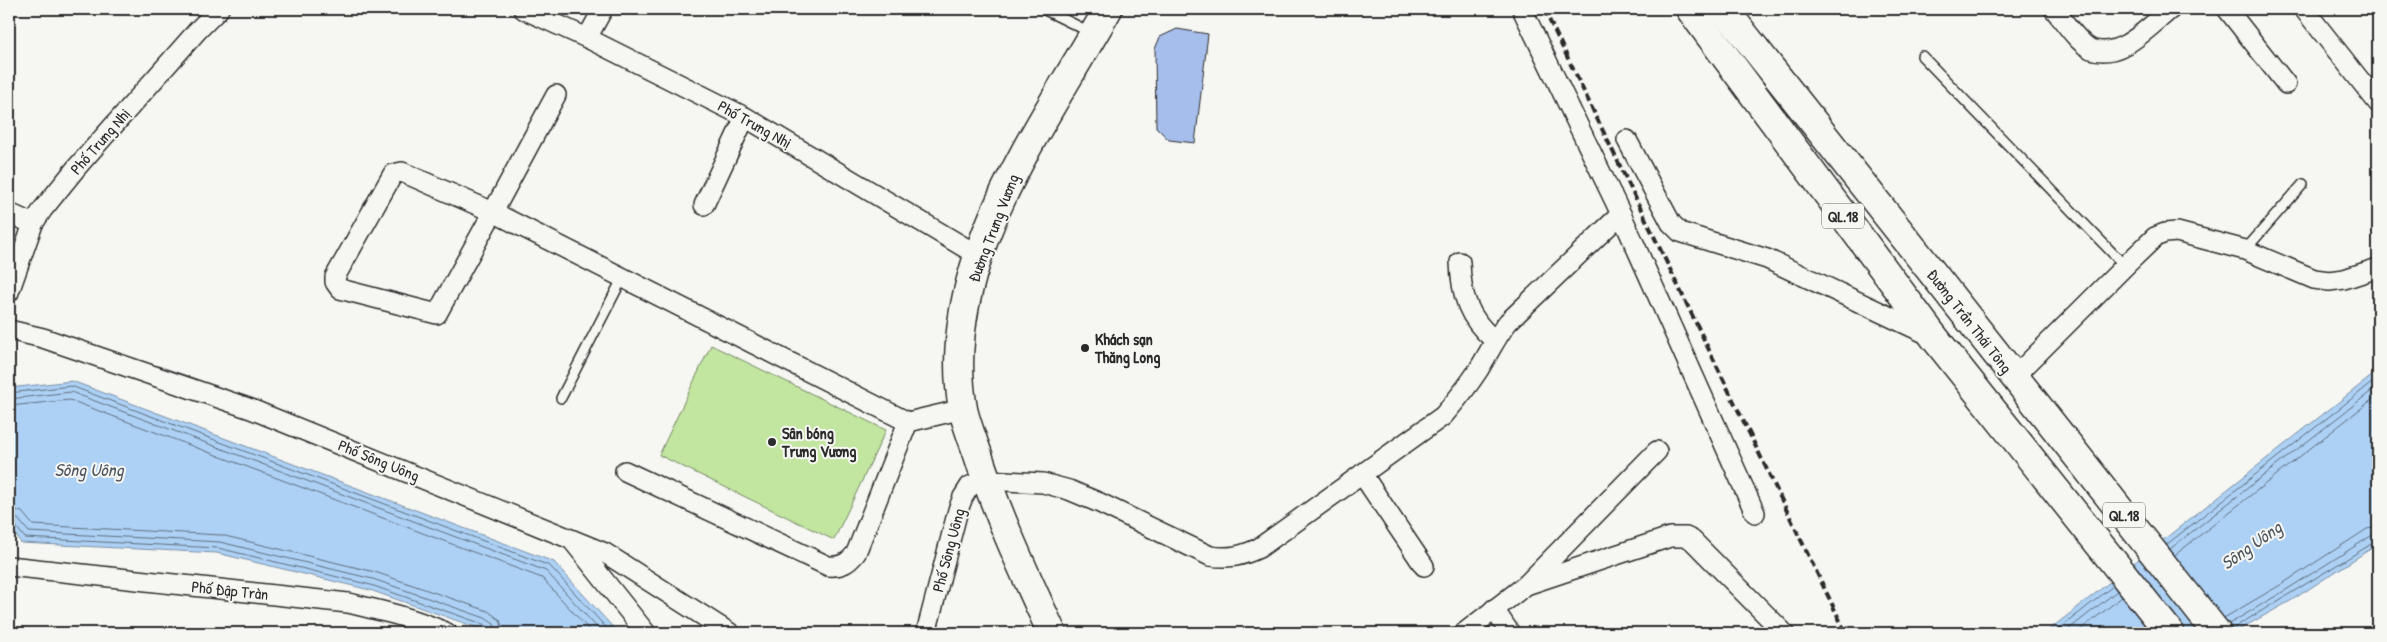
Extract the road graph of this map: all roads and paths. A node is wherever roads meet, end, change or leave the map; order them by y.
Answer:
1 (220, 9) edge
2 (523, 9) edge
3 (603, 9) edge
4 (1043, 9) edge
5 (1108, 9) edge
6 (1522, 9) edge
7 (1690, 9) edge
8 (1724, 9) edge
9 (2054, 9) edge
10 (2171, 9) edge
11 (2227, 9) edge
12 (2304, 9) edge
13 (1094, 34) junction
14 (587, 38) junction
15 (1922, 56) dead end
16 (2286, 84) dead end
17 (556, 95) dead end
18 (2377, 99) edge
19 (745, 117) junction
20 (1627, 140) dead end
21 (2303, 184) dead end
22 (704, 205) dead end
23 (493, 212) junction
24 (9, 213) edge
25 (1621, 214) junction
26 (33, 224) junction
27 (2245, 250) junction
28 (979, 256) junction
29 (1460, 262) dead end
30 (2125, 266) junction
31 (2378, 268) edge
32 (622, 279) junction
33 (9, 292) edge
34 (9, 330) edge
35 (1934, 337) junction
36 (1494, 340) junction
37 (2022, 388) junction
38 (561, 398) dead end
39 (963, 409) junction
40 (908, 422) junction
41 (1657, 451) dead end
42 (625, 472) dead end
43 (1362, 474) junction
44 (986, 480) junction
45 (1755, 513) dead end
46 (571, 539) junction
47 (9, 566) edge
48 (1424, 566) dead end
49 (1526, 585) junction
50 (1494, 609) junction
51 (447, 633) edge
52 (646, 633) edge
53 (730, 633) edge
54 (926, 633) edge
55 (1052, 633) edge
56 (1464, 633) edge
57 (1510, 633) edge
58 (1784, 633) edge
59 (2170, 633) edge
60 (2217, 633) edge

1 - 26 street, Phố Trưng Nhị
2 - 14 street, Phố Trưng Nhị
3 - 14 street
4 - 13 lane
5 - 13 main road, Đường Trưng Vương
6 - 25 street
7 - 35 main road, QL.18
8 - 37 main road, Đường Trần Thái Tông / QL.18
9 - 10 street
11 - 16 street
12 - 18 street
13 - 28 main road, Đường Trưng Vương
14 - 19 street, Phố Trưng Nhị
15 - 30 lane
17 - 23 street
19 - 22 street
19 - 28 street, Phố Trưng Nhị
20 - 35 street
21 - 27 lane
23 - 23 street
23 - 32 street
24 - 26 street
25 - 36 street
25 - 45 street
26 - 33 street, Phố Trưng Nhị
27 - 30 street
27 - 31 street
28 - 39 main road, Đường Trưng Vương
29 - 36 street
30 - 37 street
32 - 38 lane
32 - 40 street
34 - 46 street, Phố Sông Uông
35 - 59 main road, QL.18
36 - 43 street
37 - 60 main road, Đường Trần Thái Tông / QL.18
39 - 40 street
39 - 44 main road, Đường Trưng Vương
40 - 42 street
41 - 49 street
43 - 44 street
43 - 48 street
44 - 54 street, Phố Sông Uông
44 - 55 main road, Đường Trưng Vương
46 - 52 street
46 - 53 street, Phố Sông Uông
47 - 51 street, Phố Đập Tràn
49 - 50 street
49 - 58 street
50 - 56 street
50 - 57 street

